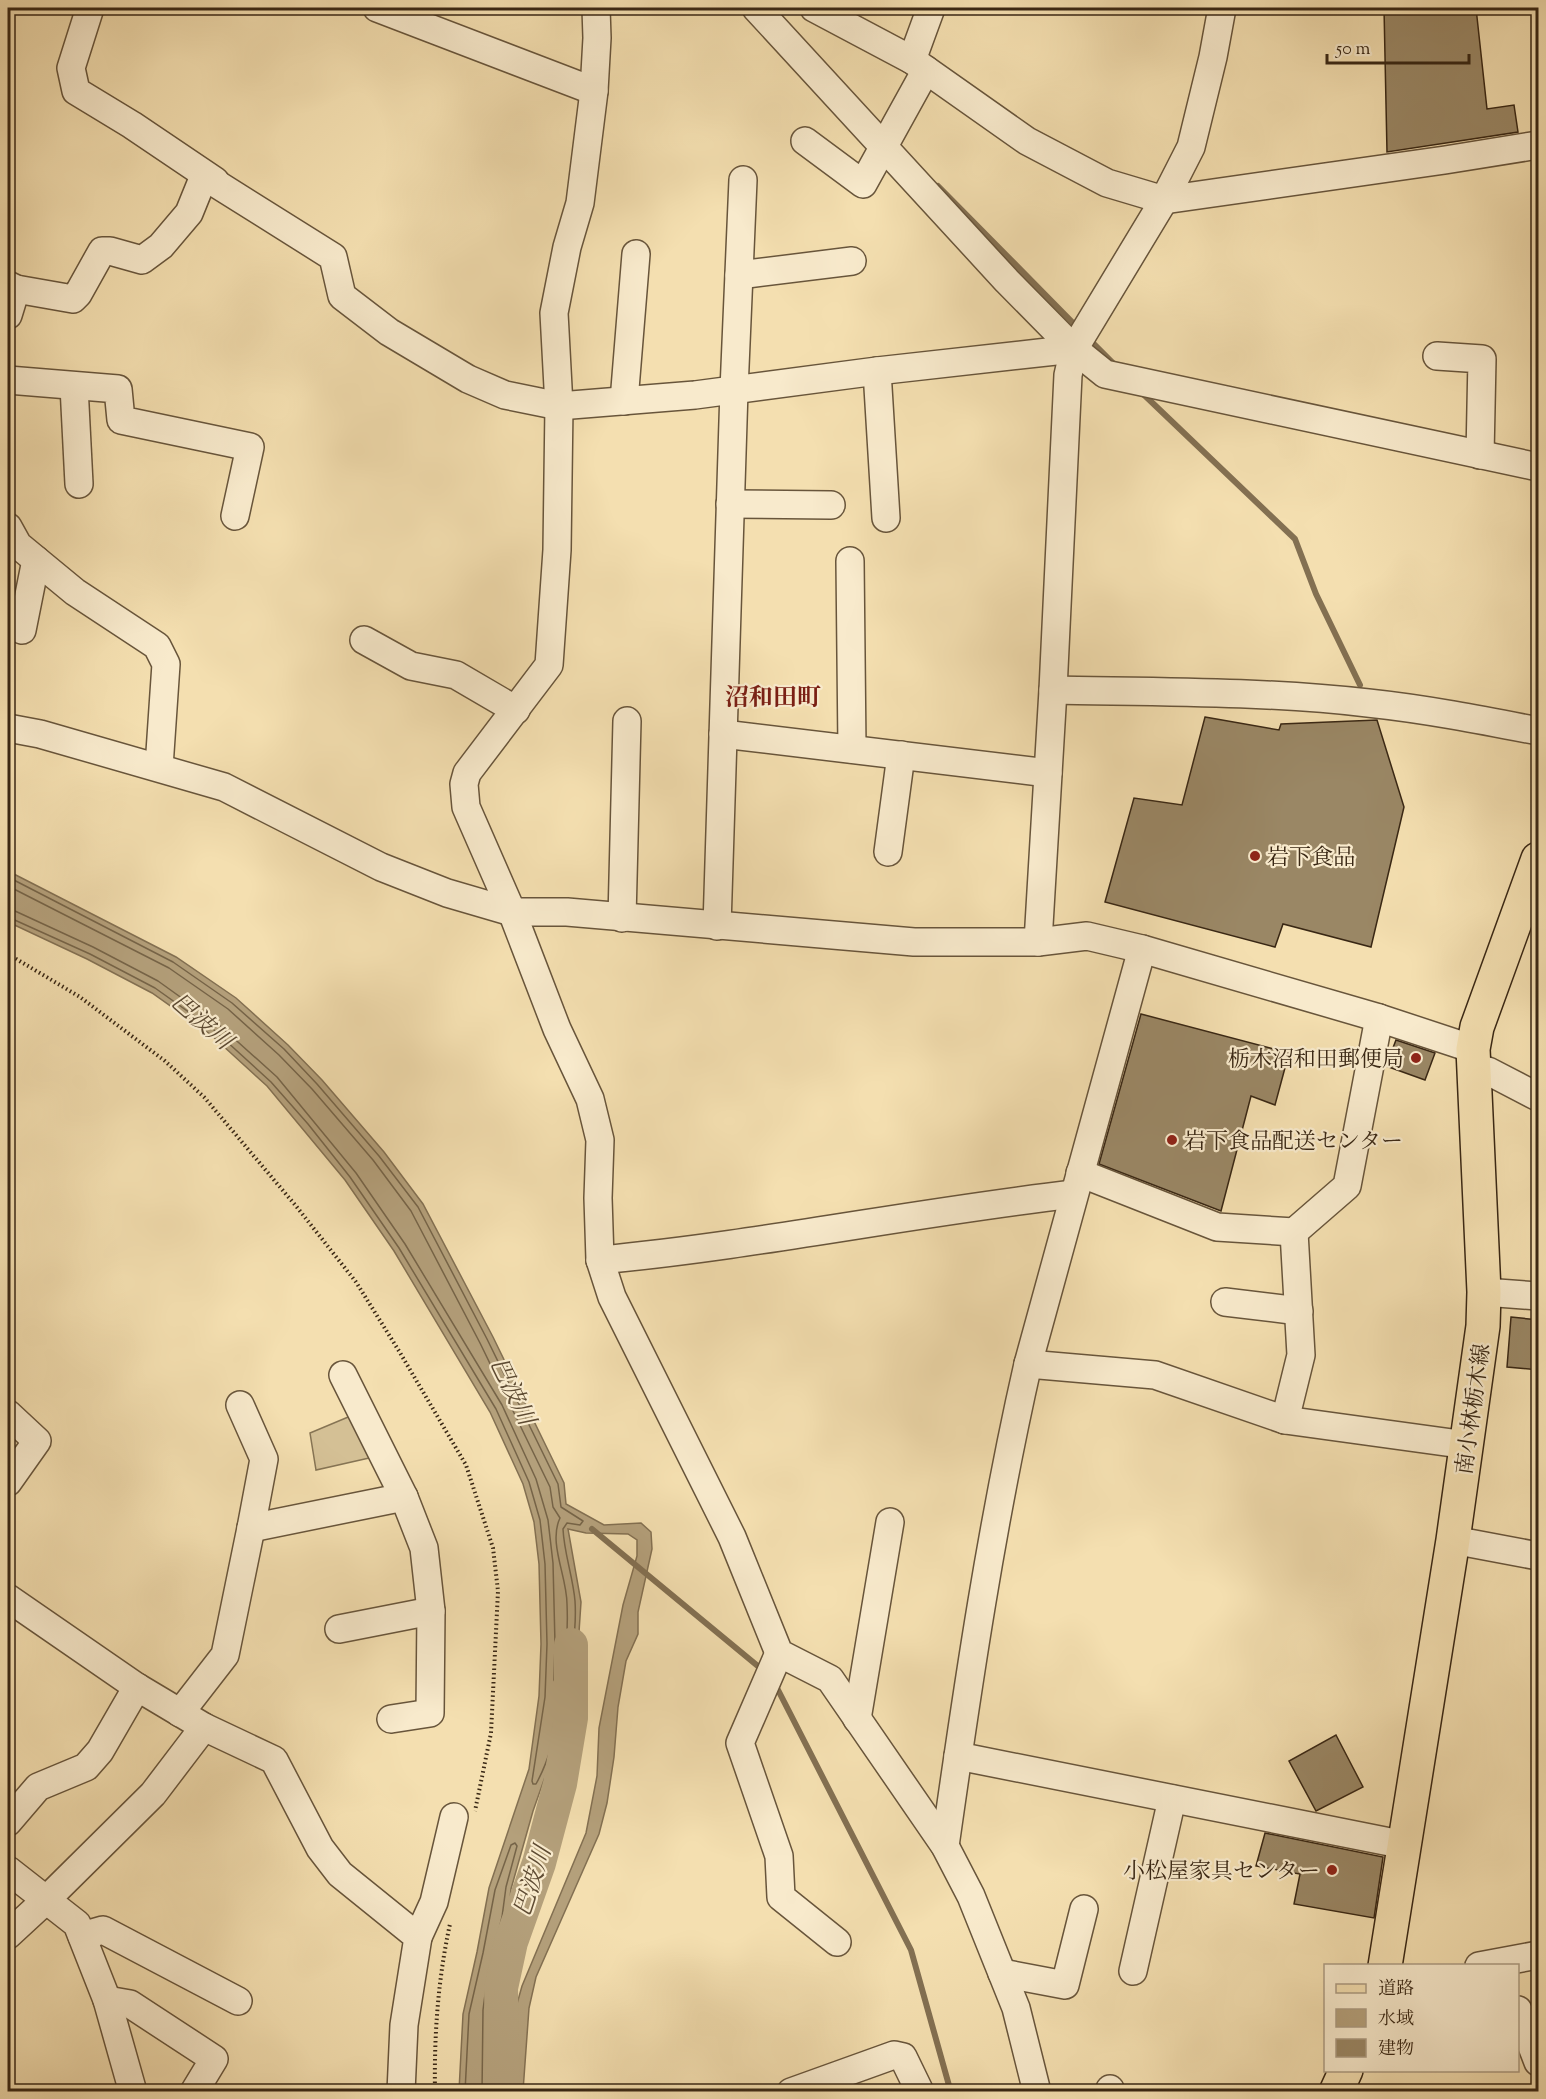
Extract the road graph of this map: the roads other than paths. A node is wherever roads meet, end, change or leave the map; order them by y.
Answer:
1 (90, 8) edge
2 (376, 8) edge
3 (596, 8) edge
4 (756, 8) edge
5 (814, 8) edge
6 (931, 8) edge
7 (1222, 8) edge
8 (919, 65) junction
9 (594, 91) junction
10 (806, 141) dead end
11 (884, 145) junction
12 (1539, 145) edge
13 (204, 176) junction
14 (742, 180) dead end
15 (1164, 200) junction
16 (636, 254) dead end
17 (852, 261) dead end
18 (739, 275) junction
19 (12, 287) edge
20 (8, 315) edge
21 (1074, 349) junction
22 (1437, 356) dead end
23 (877, 371) junction
24 (8, 380) edge
25 (74, 386) junction
26 (734, 390) junction
27 (624, 401) junction
28 (559, 406) junction
29 (1480, 455) junction
30 (1539, 467) edge
31 (79, 484) dead end
32 (730, 504) junction
33 (831, 505) dead end
34 (235, 516) dead end
35 (886, 518) dead end
36 (8, 527) edge
37 (36, 560) junction
38 (850, 561) dead end
39 (22, 630) dead end
40 (364, 640) dead end
41 (1053, 690) junction
42 (516, 710) junction
43 (627, 721) dead end
44 (8, 728) edge
45 (1539, 731) edge
46 (723, 734) junction
47 (852, 749) junction
48 (901, 755) junction
49 (159, 767) junction
50 (1048, 773) junction
51 (888, 852) dead end
52 (1539, 859) edge
53 (512, 912) junction
54 (622, 918) junction
55 (717, 926) junction
56 (1038, 942) junction
57 (1142, 950) junction
58 (1379, 1018) junction
59 (1473, 1061) junction
60 (1539, 1097) edge
61 (1077, 1184) junction
62 (1294, 1232) junction
63 (600, 1260) junction
64 (1484, 1292) junction
65 (1539, 1296) edge
66 (1225, 1302) dead end
67 (1299, 1311) junction
68 (1028, 1364) junction
69 (343, 1375) dead end
70 (240, 1405) dead end
71 (8, 1414) edge
72 (1285, 1420) junction
73 (1467, 1445) junction
74 (8, 1482) edge
75 (404, 1497) junction
76 (890, 1522) dead end
77 (250, 1528) junction
78 (1453, 1540) junction
79 (1539, 1556) edge
80 (8, 1598) edge
81 (431, 1611) junction
82 (339, 1629) dead end
83 (779, 1653) junction
84 (136, 1687) junction
85 (180, 1713) junction
86 (391, 1719) dead end
87 (857, 1719) junction
88 (204, 1728) junction
89 (958, 1756) junction
90 (1173, 1799) junction
91 (465, 1816) road end
92 (8, 1822) edge
93 (945, 1845) junction
94 (1405, 1845) junction
95 (8, 1870) edge
96 (47, 1899) junction
97 (1084, 1909) dead end
98 (8, 1935) edge
99 (82, 1936) junction
100 (418, 1937) junction
101 (837, 1941) dead end
102 (1539, 1955) edge
103 (1385, 1964) edge
104 (1493, 1964) edge
105 (1133, 1971) dead end
106 (1002, 1973) junction
107 (107, 2000) junction
108 (238, 2001) dead end
109 (1519, 2012) edge
110 (1539, 2062) edge
111 (1345, 2072) edge
112 (137, 2090) edge
113 (194, 2091) edge
114 (401, 2091) edge
115 (791, 2091) edge
116 (920, 2091) edge
117 (1037, 2091) edge
118 (1336, 2091) edge

1 - 13 street
2 - 9 street
3 - 9 street
4 - 11 street
5 - 8 street
6 - 8 street
7 - 15 street
8 - 11 street
8 - 15 street
9 - 28 street
10 - 11 street
11 - 21 street
12 - 15 street
13 - 19 street
13 - 28 street
14 - 18 street
15 - 21 street
16 - 27 street
17 - 18 street
18 - 26 street
19 - 20 street
21 - 23 street
21 - 29 street
21 - 41 street
22 - 29 street
23 - 26 street
23 - 35 street
24 - 25 street
25 - 31 street
25 - 34 street
26 - 27 street
26 - 32 street
27 - 28 street
28 - 42 street
29 - 30 street
32 - 33 street
32 - 46 street
36 - 37 street
37 - 39 street
37 - 49 street
38 - 47 street
40 - 42 street
41 - 45 street
41 - 50 street
42 - 53 street
43 - 54 street
44 - 49 street
46 - 47 street
46 - 55 street
47 - 48 street
48 - 50 street
48 - 51 street
49 - 53 street
50 - 56 street
52 - 59 main road, 南小林栃木線
53 - 54 street
53 - 63 street
54 - 55 street
55 - 56 street
56 - 57 street
57 - 58 street
57 - 61 street
58 - 59 street
58 - 62 street
59 - 60 street
59 - 64 main road, 南小林栃木線
61 - 62 street
61 - 63 street
61 - 68 street
62 - 67 street
63 - 83 street
64 - 65 street
64 - 73 main road, 南小林栃木線
66 - 67 street
67 - 72 street
68 - 72 street
68 - 89 street
69 - 75 street
70 - 77 street
71 - 74 street
72 - 73 street
73 - 78 main road, 南小林栃木線
75 - 77 street
75 - 81 street
76 - 87 street
77 - 85 street
78 - 79 street
78 - 94 main road, 南小林栃木線
80 - 84 street
81 - 82 street
81 - 86 street
83 - 87 street
83 - 101 street
84 - 85 street
84 - 92 street
85 - 88 street
87 - 93 street
88 - 96 street
88 - 100 street
89 - 90 street
89 - 93 street
90 - 94 street
90 - 105 street
91 - 100 street
93 - 106 street
94 - 103 main road, 南小林栃木線
95 - 96 street
96 - 98 street
96 - 99 street
97 - 106 street
99 - 107 street
99 - 108 street
100 - 114 street
102 - 104 street
106 - 117 street
107 - 112 street
107 - 113 street
109 - 110 street
111 - 118 main road
115 - 116 street

